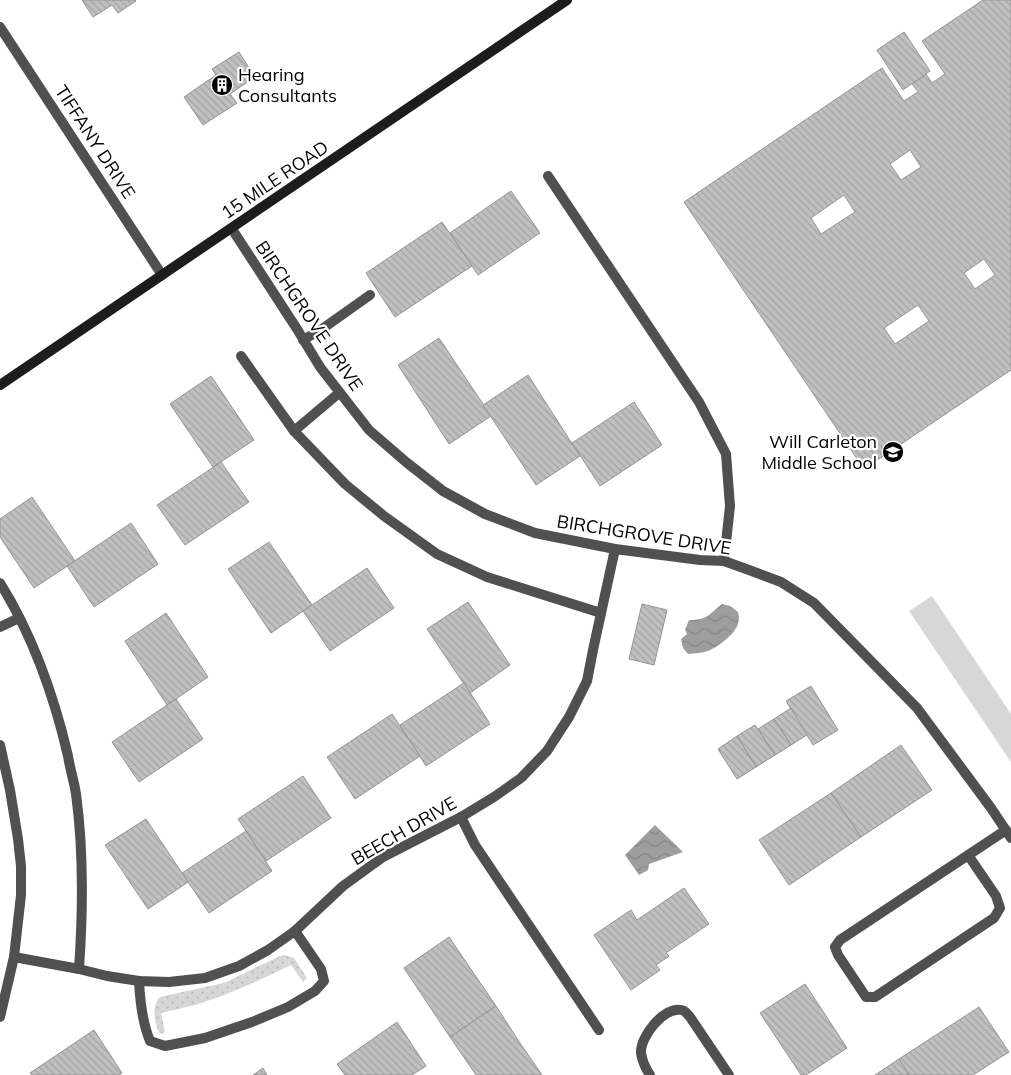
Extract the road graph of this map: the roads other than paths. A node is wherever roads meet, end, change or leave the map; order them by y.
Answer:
1 (567, 0) edge
2 (0, 27) edge
3 (548, 176) dead end
4 (232, 229) junction
5 (162, 275) junction
6 (370, 295) dead end
7 (303, 340) junction
8 (241, 356) dead end
9 (0, 385) edge
10 (339, 393) junction
11 (294, 431) junction
12 (616, 549) junction
13 (724, 562) junction
14 (0, 583) edge
15 (601, 613) junction
16 (19, 618) junction
17 (0, 626) edge
18 (0, 746) edge
19 (461, 817) junction
20 (1008, 834) edge
21 (968, 855) junction
22 (295, 931) junction
23 (14, 957) junction
24 (79, 969) junction
25 (139, 980) junction
26 (0, 1016) edge
27 (600, 1030) dead end
28 (650, 1075) edge
29 (729, 1075) edge

1 - 4 main road, 15 MILE ROAD
2 - 5 street, TIFFANY DRIVE
3 - 13 street
4 - 5 main road, 15 MILE ROAD
4 - 7 street, BIRCHGROVE DRIVE
5 - 9 main road, 15 MILE ROAD
6 - 7 street
7 - 10 street, BIRCHGROVE DRIVE
8 - 11 street
10 - 11 street
10 - 12 street, BIRCHGROVE DRIVE
11 - 15 street
12 - 13 street, BIRCHGROVE DRIVE
12 - 15 street, BEECH DRIVE
13 - 20 street, BIRCHGROVE DRIVE
14 - 16 street
15 - 19 street, BEECH DRIVE
16 - 17 street
16 - 24 street
18 - 23 street
19 - 22 street, BEECH DRIVE
19 - 27 street
20 - 21 street
21 - 21 street
22 - 25 street, BEECH DRIVE
22 - 25 street
23 - 24 street, BEECH DRIVE
23 - 26 street
24 - 25 street, BEECH DRIVE
28 - 29 street

